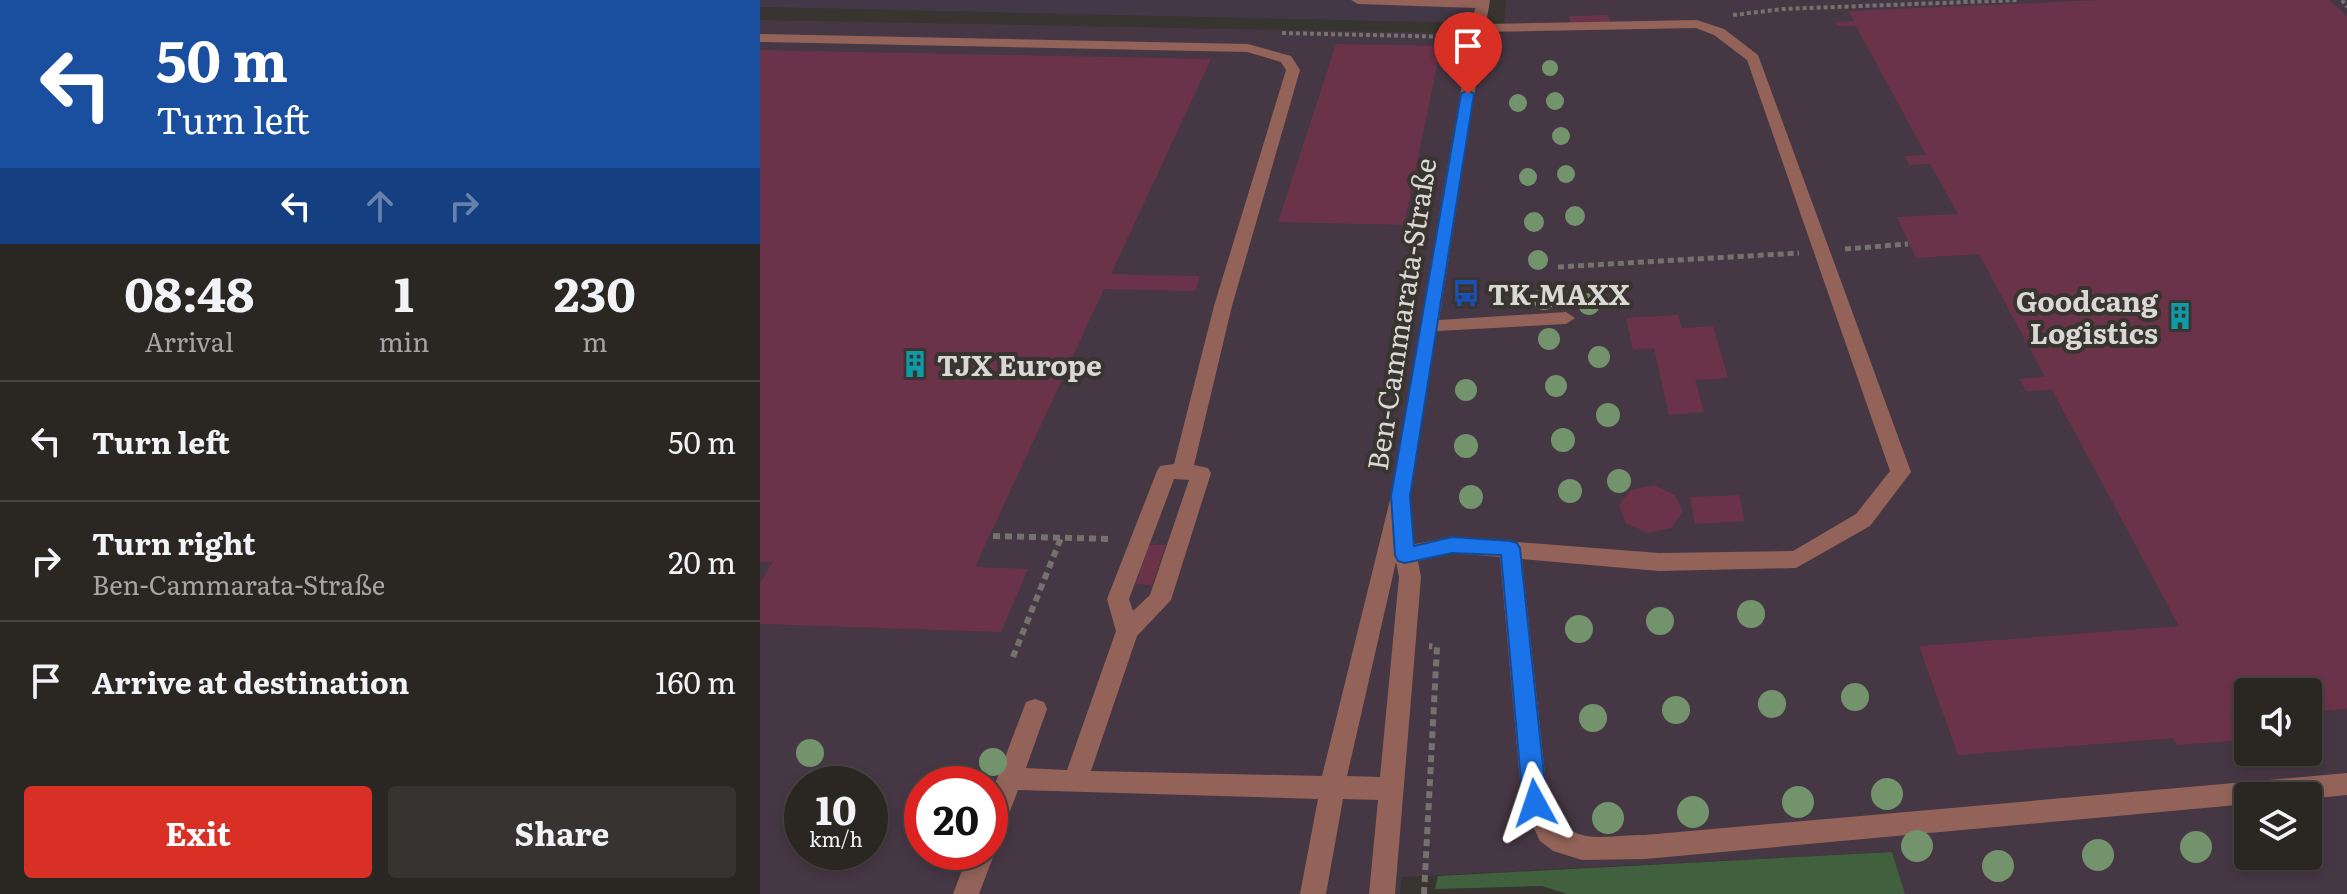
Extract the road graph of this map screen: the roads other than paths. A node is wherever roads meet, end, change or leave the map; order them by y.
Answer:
1 (1358, 0) edge
2 (1482, 2) edge
3 (1479, 28) junction
4 (760, 38) edge
5 (1566, 318) dead end
6 (1429, 326) junction
7 (1192, 472) junction
8 (1401, 496) junction
9 (1510, 548) junction
10 (1405, 555) junction
11 (1127, 631) junction
12 (1035, 709) dead end
13 (1010, 778) junction
14 (1075, 782) junction
15 (1008, 783) edge
16 (2347, 784) edge
17 (1333, 787) junction
18 (1391, 789) junction
19 (975, 870) edge
20 (966, 894) edge
21 (1313, 894) edge
22 (1382, 894) edge

1 - 2 street
2 - 3 street, Ben-Cammarata-Straße
3 - 6 street, Ben-Cammarata-Straße
3 - 9 street
4 - 7 street
5 - 6 street
6 - 8 street, Ben-Cammarata-Straße
7 - 11 street
7 - 11 street
8 - 10 street, Ben-Cammarata-Straße
8 - 17 street, Ben-Cammarata-Straße
9 - 10 street
9 - 16 street
10 - 18 street, Ben-Cammarata-Straße
11 - 14 street
12 - 13 street
13 - 14 street
13 - 15 street
14 - 17 street
17 - 18 street
17 - 21 street, Ben-Cammarata-Straße
18 - 22 street, Ben-Cammarata-Straße
19 - 20 street

